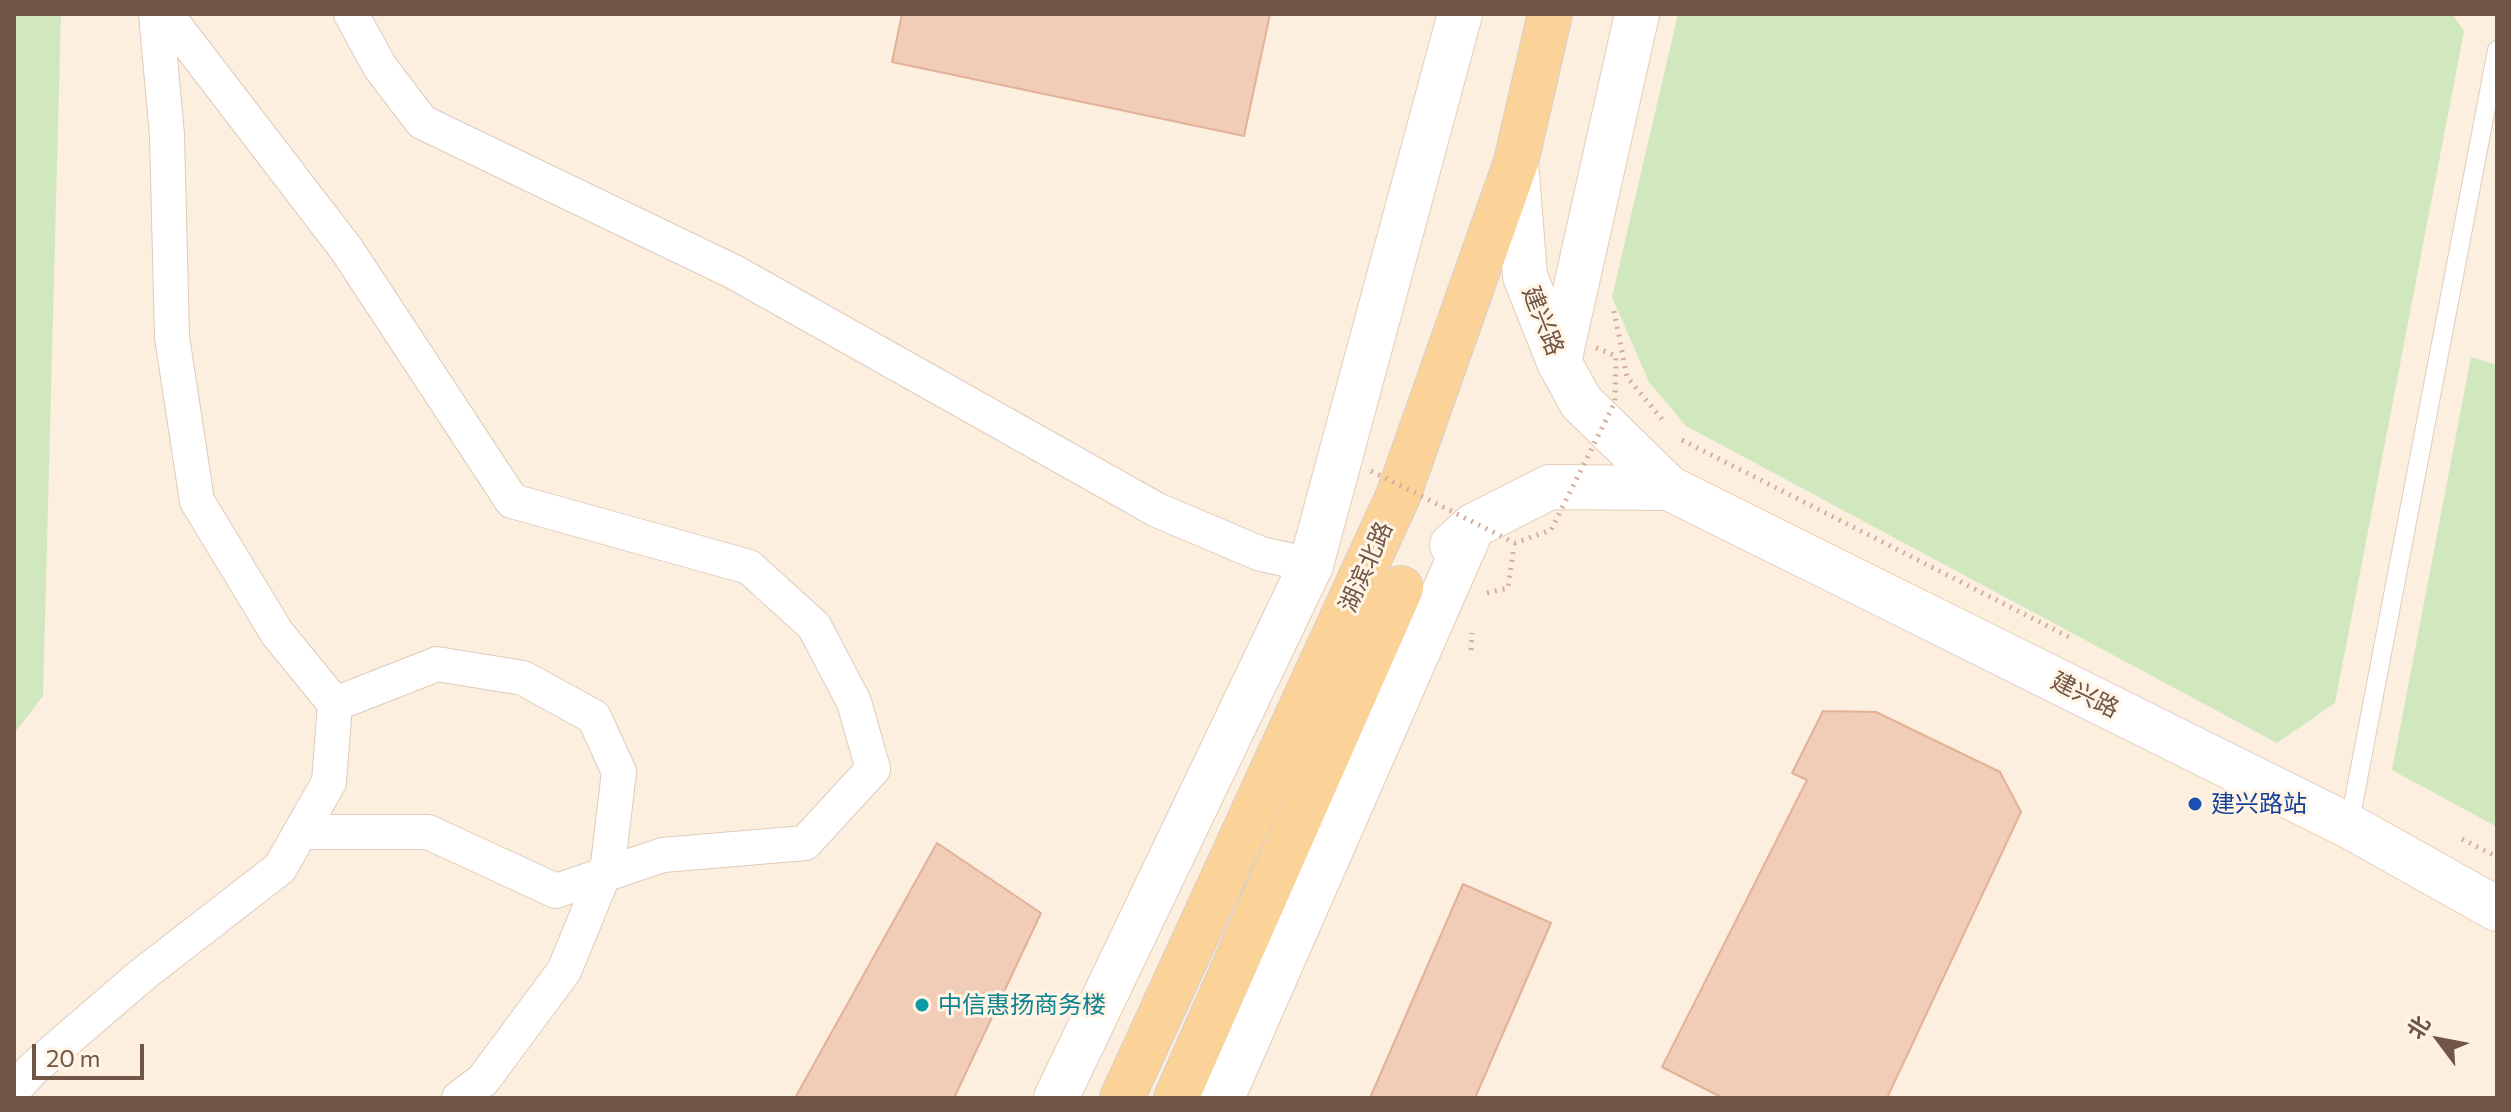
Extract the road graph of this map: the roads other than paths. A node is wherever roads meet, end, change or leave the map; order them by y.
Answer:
1 (156, 14) edge
2 (166, 14) edge
3 (351, 14) edge
4 (1460, 14) edge
5 (1550, 14) edge
6 (1637, 14) edge
7 (2497, 50) edge
8 (1516, 162) junction
9 (1576, 354) junction
10 (1669, 488) junction
11 (1473, 526) junction
12 (1311, 565) junction
13 (1401, 588) joint
14 (335, 704) junction
15 (2349, 826) junction
16 (301, 832) junction
17 (602, 876) junction
18 (2497, 909) edge
19 (14, 1089) edge
20 (459, 1098) edge
21 (1056, 1098) edge
22 (1122, 1098) edge
23 (1176, 1098) edge
24 (1222, 1098) edge

1 - 14 street
2 - 17 street
3 - 12 street
4 - 12 street
5 - 8 main road, 湖滨北路
6 - 9 street
7 - 15 lane
8 - 9 street, 建兴路
8 - 22 main road, 湖滨北路
9 - 10 street, 建兴路
10 - 11 street, 建兴路
10 - 15 street, 建兴路
11 - 13 street, 建兴路
11 - 24 street
12 - 21 street
13 - 23 main road, 湖滨北路
14 - 16 street
14 - 17 street
15 - 18 street, 建兴路
16 - 17 street
16 - 19 street
17 - 20 street

